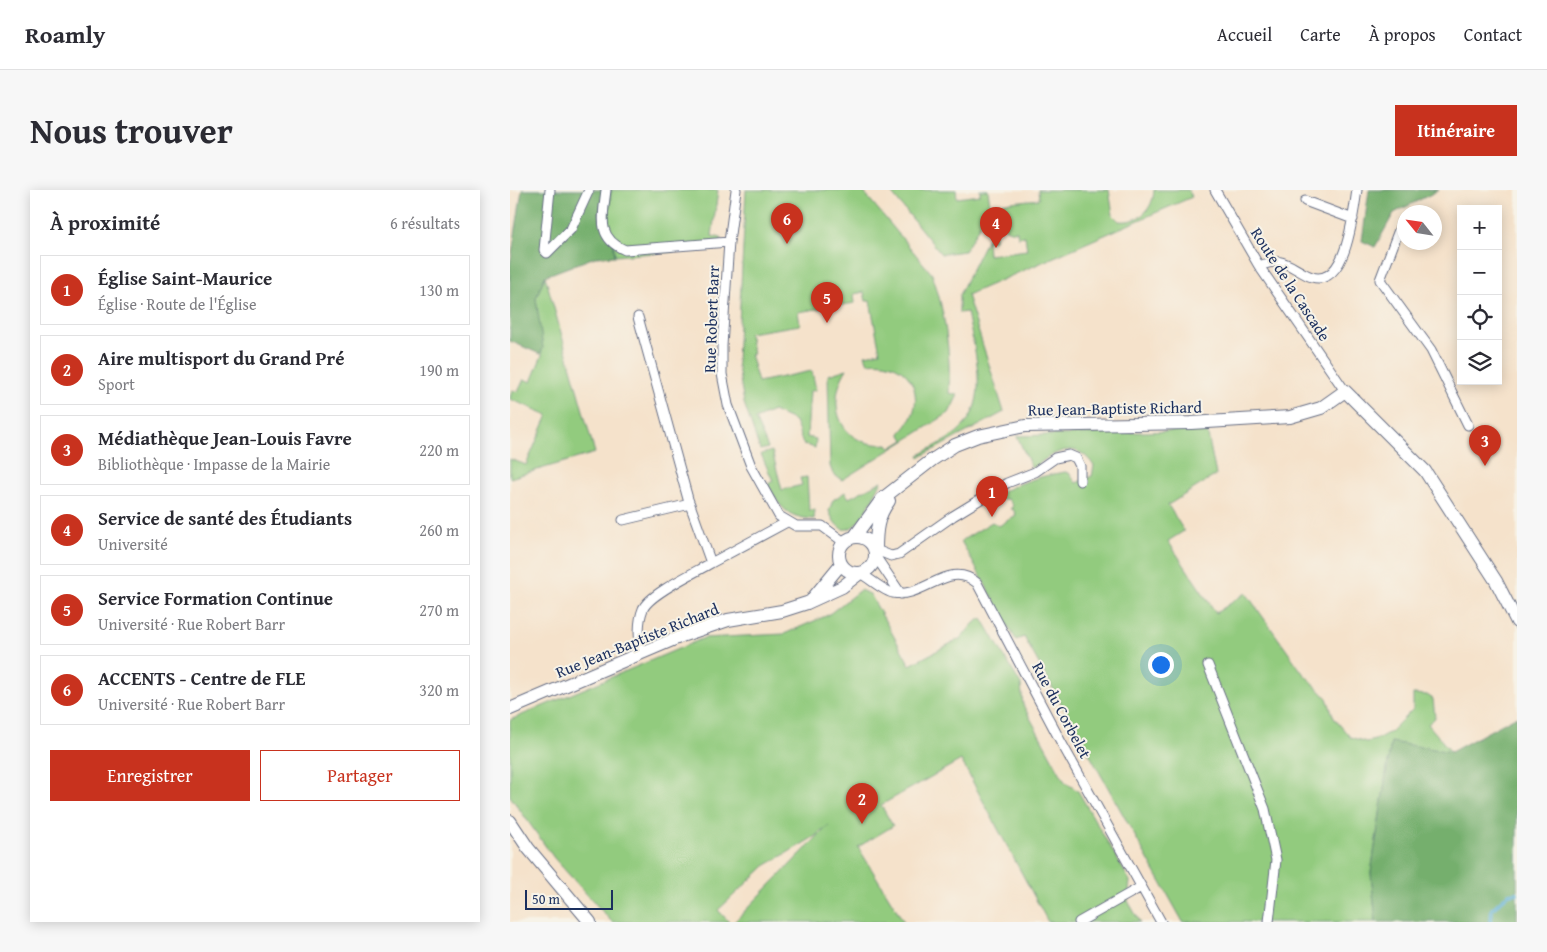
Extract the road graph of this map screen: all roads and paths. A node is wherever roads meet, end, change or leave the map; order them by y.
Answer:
1 (550, 190) edge
2 (589, 190) edge
3 (606, 190) edge
4 (736, 190) edge
5 (1215, 190) edge
6 (1357, 190) edge
7 (1305, 201) dead end
8 (1353, 219) junction
9 (1397, 235) edge
10 (729, 242) junction
11 (1259, 266) junction
12 (638, 317) dead end
13 (1345, 391) junction
14 (1468, 425) dead end
15 (1080, 481) dead end
16 (897, 490) junction
17 (690, 504) junction
18 (623, 520) dead end
19 (787, 522) junction
20 (849, 539) junction
21 (876, 554) junction
22 (711, 563) junction
23 (841, 564) junction
24 (860, 573) junction
25 (901, 594) junction
26 (807, 603) junction
27 (1517, 622) edge
28 (642, 652) junction
29 (1208, 665) dead end
30 (510, 709) edge
31 (510, 821) edge
32 (1141, 887) junction
33 (578, 908) junction
34 (590, 922) edge
35 (597, 922) edge
36 (1079, 922) edge
37 (1161, 922) edge
38 (1269, 922) edge

1 - 2 street
3 - 10 street
4 - 10 street, Rue Robert Barr
5 - 11 street, Route de la Cascade
6 - 8 street
7 - 8 street
8 - 11 street
9 - 14 street
10 - 19 street, Rue Robert Barr
11 - 13 street, Route de la Cascade
12 - 17 street
13 - 16 street, Rue Jean-Baptiste Richard
13 - 27 street
15 - 21 street
16 - 20 street, Rue Jean-Baptiste Richard
16 - 21 street, Rue Jean-Baptiste Richard
17 - 18 street
17 - 22 street
19 - 20 street
19 - 22 street
20 - 21 street
20 - 23 street
21 - 24 street
21 - 25 street
22 - 28 street
23 - 24 street
23 - 26 street, Rue Jean-Baptiste Richard
24 - 25 street
24 - 26 street, Rue Jean-Baptiste Richard
25 - 32 street, Rue du Corbelet
26 - 28 street, Rue Jean-Baptiste Richard
28 - 30 street, Rue Jean-Baptiste Richard
29 - 38 street
31 - 33 street
32 - 36 street
32 - 37 street, Rue du Corbelet
33 - 34 street
33 - 35 street

